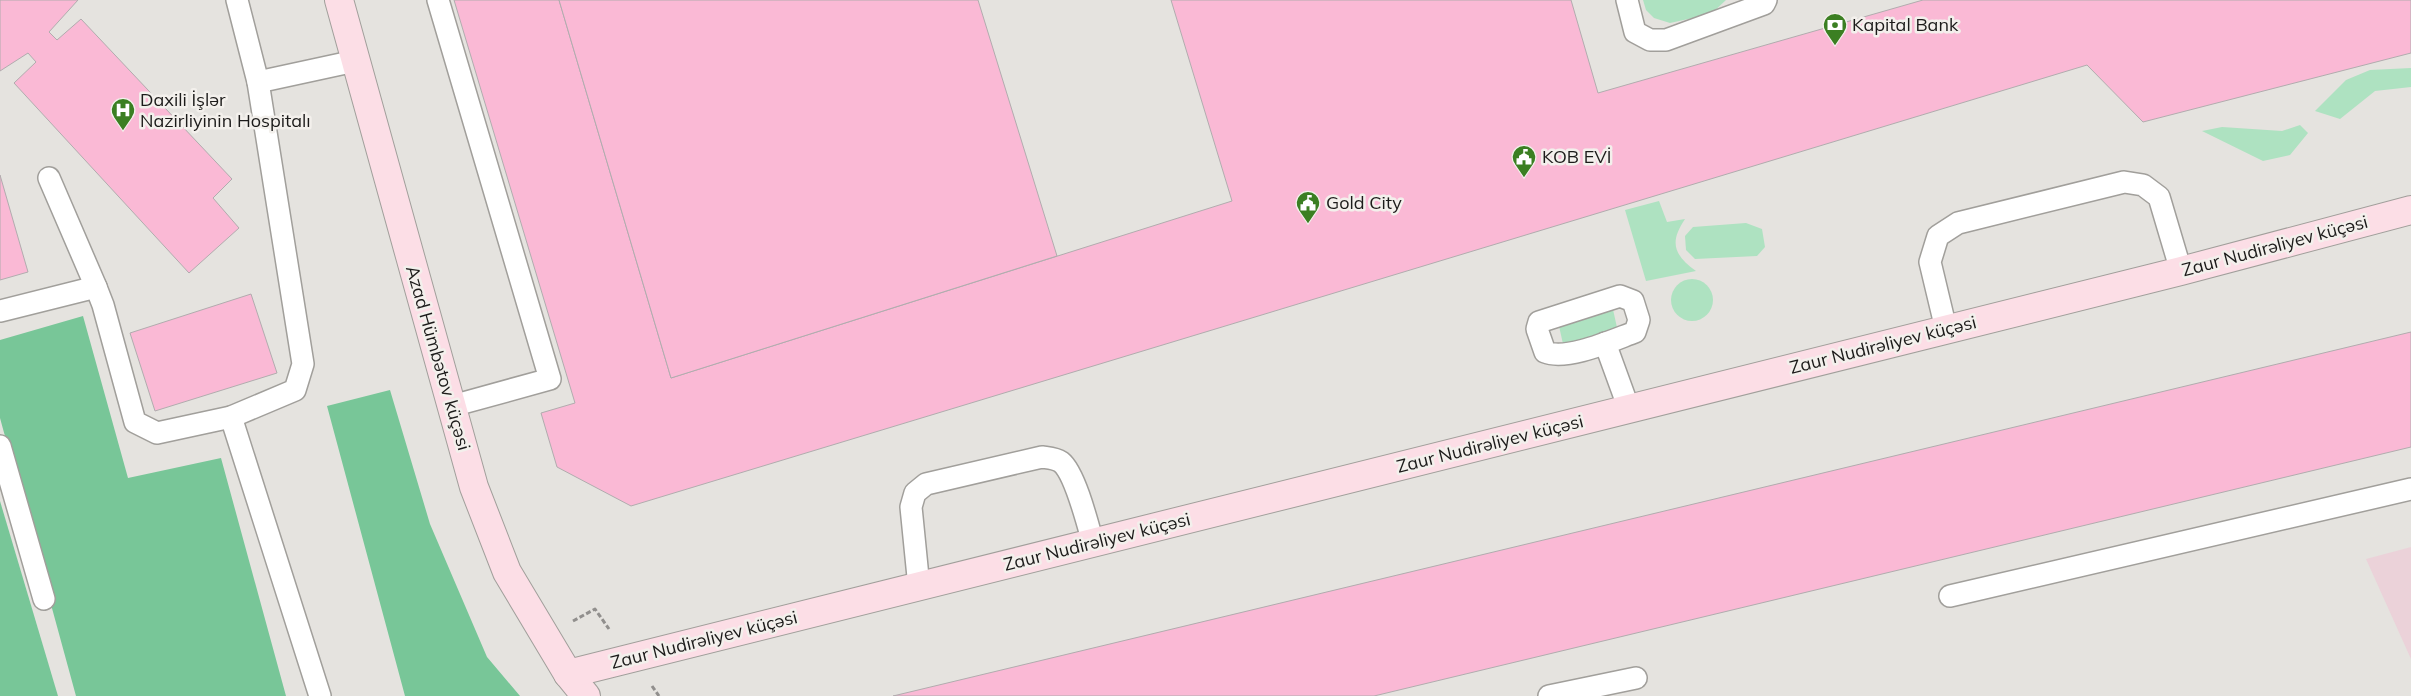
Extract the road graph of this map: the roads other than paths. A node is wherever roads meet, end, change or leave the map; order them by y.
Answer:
1 (237, 0) edge
2 (339, 0) edge
3 (438, 0) edge
4 (1627, 0) edge
5 (1766, 0) edge
6 (355, 60) junction
7 (258, 82) junction
8 (49, 178) dead end
9 (2411, 210) edge
10 (2181, 271) junction
11 (96, 287) junction
12 (0, 311) edge
13 (1946, 329) junction
14 (1605, 343) dead end
15 (452, 406) junction
16 (1629, 409) junction
17 (231, 417) junction
18 (0, 446) edge
19 (2411, 490) edge
20 (1093, 543) junction
21 (919, 587) junction
22 (1950, 596) dead end
23 (44, 599) dead end
24 (568, 674) junction
25 (1636, 678) dead end
26 (320, 696) edge
27 (586, 696) edge
28 (1549, 696) edge

1 - 7 lane
2 - 6 street, Azad Hümbətov küçəsi
3 - 15 lane
4 - 5 lane
6 - 7 lane
6 - 15 street, Azad Hümbətov küçəsi
7 - 17 lane
8 - 11 lane
9 - 10 street, Zaur Nudirəliyev küçəsi
10 - 13 street, Zaur Nudirəliyev küçəsi
10 - 13 lane
11 - 12 lane
11 - 17 lane
13 - 16 street, Zaur Nudirəliyev küçəsi
14 - 16 lane
15 - 24 street, Azad Hümbətov küçəsi
16 - 20 street, Zaur Nudirəliyev küçəsi
17 - 26 lane
18 - 23 lane
19 - 22 lane
20 - 21 street, Zaur Nudirəliyev küçəsi
20 - 21 lane
21 - 24 street, Zaur Nudirəliyev küçəsi
24 - 27 street, Azad Hümbətov küçəsi
25 - 28 lane

